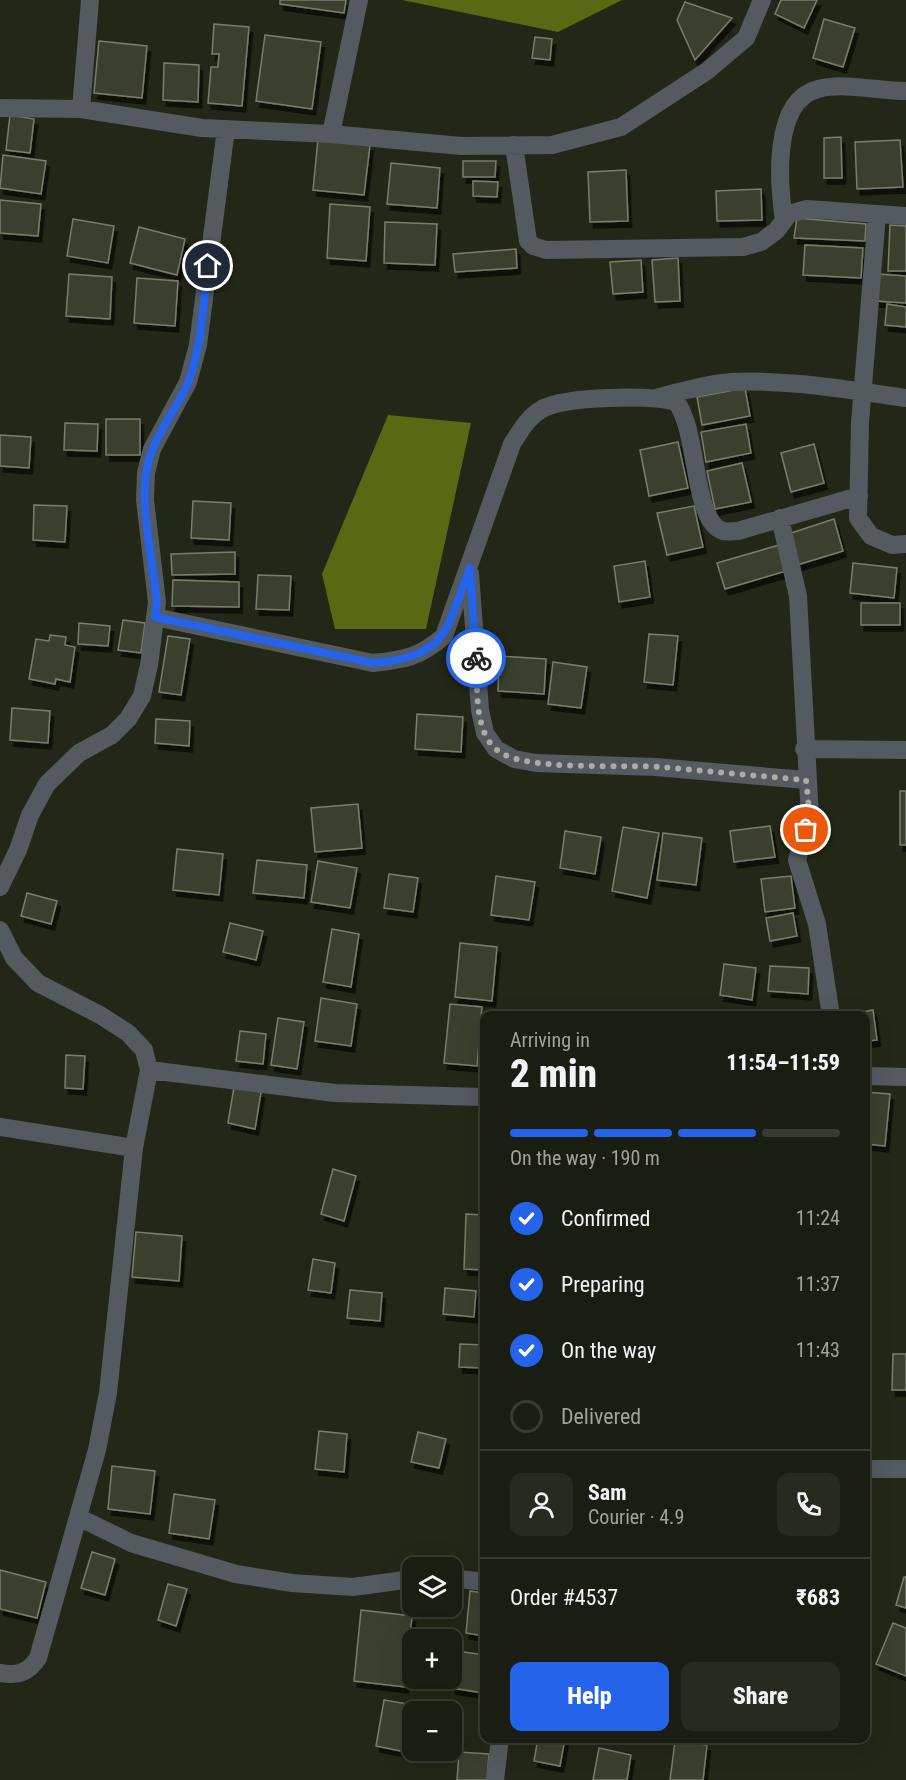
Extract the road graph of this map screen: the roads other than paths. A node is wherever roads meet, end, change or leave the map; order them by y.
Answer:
1 (90, 0) edge
2 (359, 0) edge
3 (762, 0) edge
4 (906, 91) edge
5 (0, 108) edge
6 (81, 109) junction
7 (226, 129) junction
8 (331, 134) junction
9 (514, 145) junction
10 (877, 214) junction
11 (906, 216) edge
12 (784, 221) junction
13 (863, 392) junction
14 (659, 397) junction
15 (906, 398) edge
16 (859, 496) junction
17 (780, 518) junction
18 (906, 544) edge
19 (470, 568) junction
20 (155, 617) junction
21 (804, 749) junction
22 (906, 750) edge
23 (806, 780) junction
24 (0, 887) edge
25 (0, 930) edge
26 (830, 1011) edge
27 (149, 1070) junction
28 (870, 1077) edge
29 (906, 1077) edge
30 (480, 1097) edge
31 (0, 1127) edge
32 (134, 1148) junction
33 (870, 1469) edge
34 (906, 1469) edge
35 (80, 1518) junction
36 (462, 1579) edge
37 (402, 1580) edge
38 (480, 1581) edge
39 (0, 1672) edge
40 (499, 1743) edge
41 (495, 1780) edge

1 - 6 street
2 - 8 street
3 - 9 street
4 - 12 street
5 - 6 street
6 - 7 street
7 - 8 street
7 - 20 street
8 - 9 street
9 - 12 street
10 - 11 street
10 - 12 street
10 - 13 street
13 - 14 street
13 - 15 street
13 - 16 street
14 - 17 street
14 - 19 street
16 - 17 street
16 - 18 street
17 - 21 street
19 - 20 street
19 - 23 street
20 - 24 street
21 - 22 street
21 - 23 street
23 - 26 street
25 - 27 street
27 - 30 street
27 - 32 street
28 - 29 street
31 - 32 street
32 - 35 street
33 - 34 street
35 - 37 street
35 - 39 street
36 - 38 street
40 - 41 street

